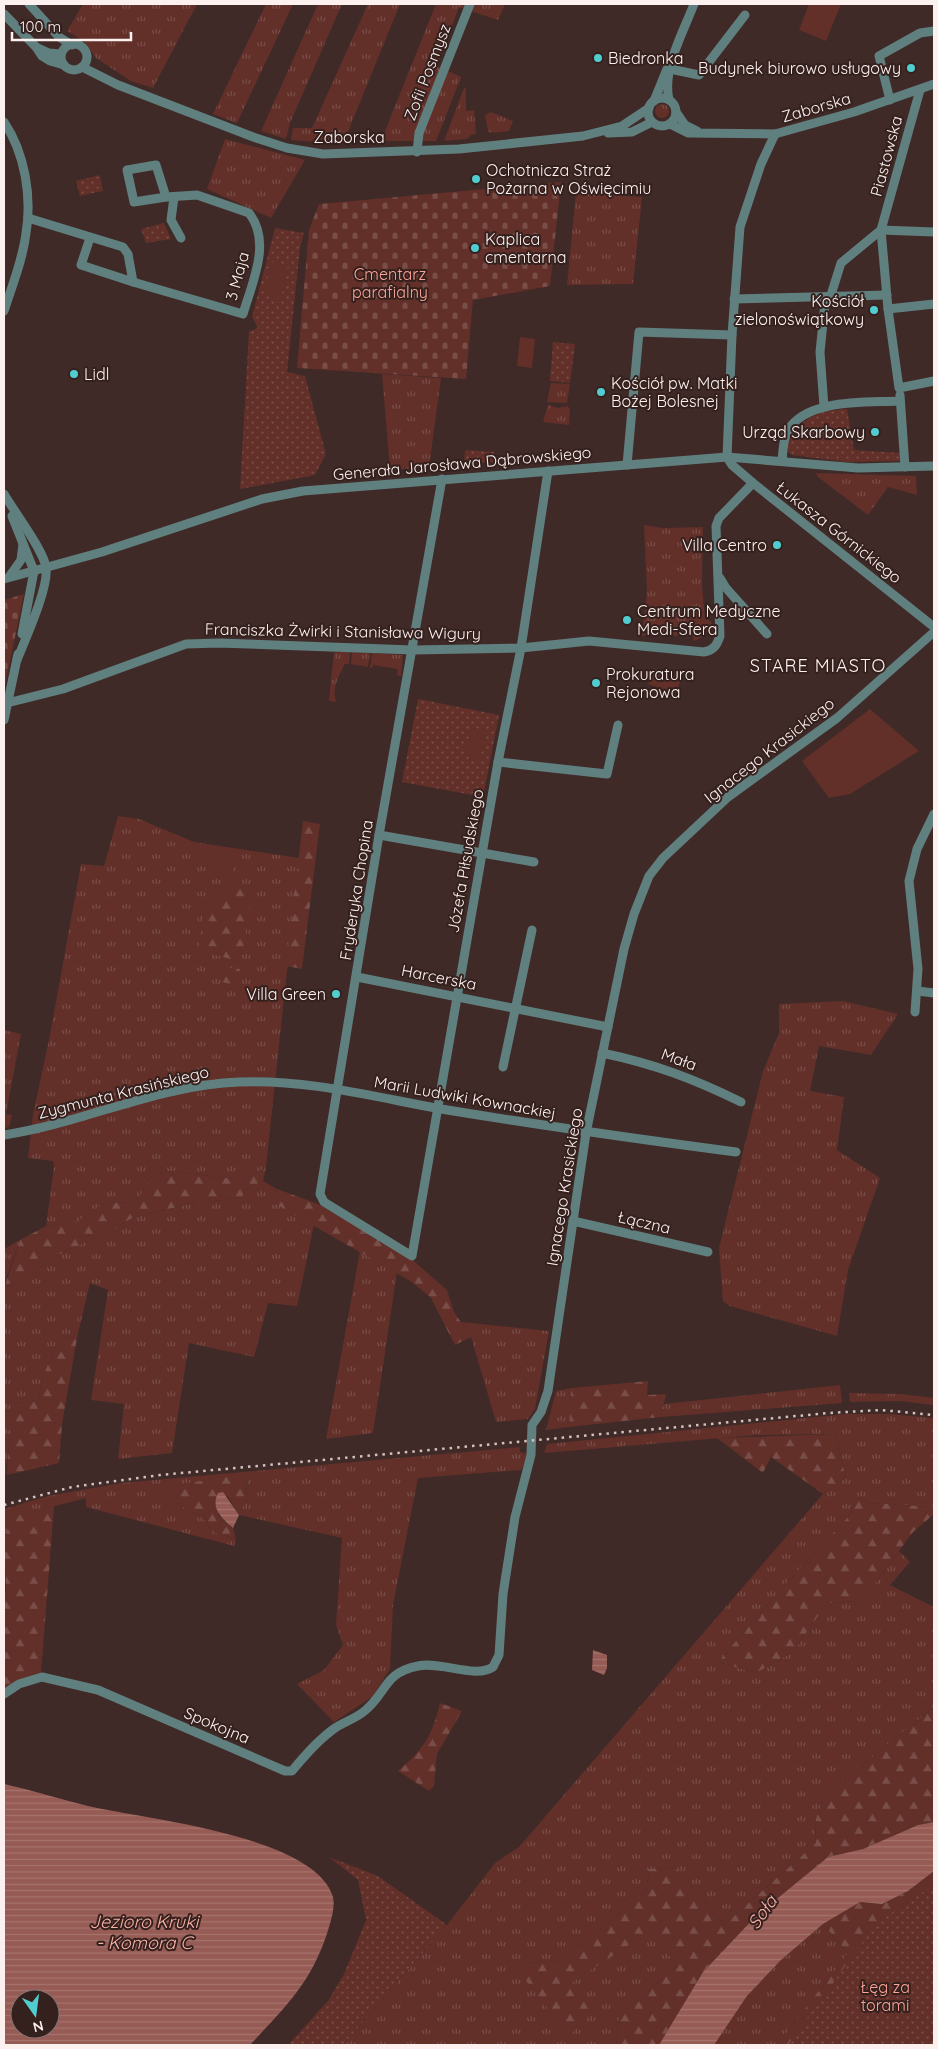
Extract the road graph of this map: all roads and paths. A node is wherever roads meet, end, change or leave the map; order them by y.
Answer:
1 (30, 4) edge
2 (470, 4) edge
3 (694, 4) edge
4 (4, 14) edge
5 (745, 15) dead end
6 (934, 31) edge
7 (60, 36) junction
8 (72, 45) junction
9 (36, 46) junction
10 (62, 53) junction
11 (84, 64) junction
12 (64, 65) junction
13 (671, 65) junction
14 (934, 84) edge
15 (920, 90) junction
16 (669, 100) junction
17 (890, 100) junction
18 (652, 104) junction
19 (676, 112) junction
20 (4, 122) edge
21 (652, 122) junction
22 (670, 124) junction
23 (601, 133) junction
24 (702, 133) junction
25 (775, 134) junction
26 (417, 152) junction
27 (170, 197) junction
28 (28, 218) junction
29 (881, 230) junction
30 (934, 232) edge
31 (90, 238) junction
32 (180, 238) dead end
33 (133, 282) junction
34 (831, 295) junction
35 (887, 295) junction
36 (734, 299) junction
37 (934, 304) edge
38 (4, 307) edge
39 (888, 309) junction
40 (732, 335) junction
41 (934, 381) edge
42 (899, 388) junction
43 (900, 401) junction
44 (824, 406) junction
45 (728, 457) junction
46 (782, 460) junction
47 (627, 465) junction
48 (934, 466) edge
49 (906, 467) junction
50 (548, 471) junction
51 (442, 479) junction
52 (753, 483) junction
53 (4, 496) edge
54 (23, 542) junction
55 (46, 568) junction
56 (34, 571) junction
57 (719, 575) junction
58 (6, 578) edge
59 (934, 627) edge
60 (934, 632) edge
61 (767, 634) dead end
62 (521, 648) junction
63 (414, 650) junction
64 (17, 660) junction
65 (7, 703) junction
66 (4, 720) edge
67 (618, 724) dead end
68 (498, 762) junction
69 (934, 814) edge
70 (379, 836) junction
71 (482, 852) junction
72 (534, 862) dead end
73 (532, 930) dead end
74 (357, 977) junction
75 (916, 991) junction
76 (934, 993) edge
77 (457, 995) junction
78 (516, 1007) junction
79 (915, 1012) dead end
80 (608, 1027) junction
81 (602, 1053) junction
82 (503, 1067) dead end
83 (339, 1091) junction
84 (741, 1102) dead end
85 (439, 1108) junction
86 (586, 1133) junction
87 (4, 1135) edge
88 (736, 1152) dead end
89 (573, 1221) junction
90 (708, 1252) dead end
91 (412, 1256) joint
92 (4, 1694) edge
93 (316, 1744) joint

1 - 7 street
2 - 26 street, Zofii Posmysz
3 - 13 street
4 - 9 street
5 - 13 street
6 - 17 street
7 - 8 street
7 - 10 street
8 - 10 street
8 - 11 street
9 - 10 street
9 - 12 street
10 - 12 street
11 - 12 street
11 - 26 street, Zaborska
13 - 16 street
13 - 18 street
14 - 15 street, Zaborska
15 - 17 street, Zaborska
15 - 29 street, Piastowska
16 - 18 street
16 - 19 street
17 - 25 street, Zaborska
18 - 21 street
18 - 23 street, Zaborska
19 - 22 street
19 - 24 street
20 - 28 street
21 - 22 street
21 - 23 street, Zaborska
22 - 24 street, Zaborska
23 - 26 street, Zaborska
24 - 25 street, Zaborska
25 - 36 street
27 - 27 street, 3 Maja
27 - 32 street, 3 Maja
27 - 33 street, 3 Maja
28 - 31 street
28 - 38 street
29 - 30 street
29 - 34 street
29 - 35 street
31 - 33 street
31 - 33 street, 3 Maja
34 - 35 street
34 - 36 street
34 - 44 street
35 - 39 street
36 - 40 street
37 - 39 street
39 - 42 street
40 - 45 street
40 - 47 street
41 - 42 street
42 - 43 street
43 - 44 street
43 - 49 street
44 - 46 street
45 - 46 street, Generała Jarosława Dąbrowskiego
45 - 47 street, Generała Jarosława Dąbrowskiego
45 - 52 street, Łukasza Górnickiego
46 - 49 street, Generała Jarosława Dąbrowskiego
47 - 50 street, Generała Jarosława Dąbrowskiego
48 - 49 street, Generała Jarosława Dąbrowskiego
50 - 51 street, Generała Jarosława Dąbrowskiego
50 - 62 street, Józefa Piłsudskiego
51 - 55 street, Generała Jarosława Dąbrowskiego
51 - 63 street, Fryderyka Chopina
52 - 57 street, Franciszka Żwirki i Stanisława Wigury
52 - 59 street, Łukasza Górnickiego
53 - 54 street
53 - 55 street
54 - 56 street
54 - 58 street
55 - 56 street, Generała Jarosława Dąbrowskiego
55 - 64 street
56 - 58 street, Generała Jarosława Dąbrowskiego
56 - 64 street
57 - 61 street
57 - 62 street, Franciszka Żwirki i Stanisława Wigury
60 - 80 street, Ignacego Krasickiego
62 - 63 street, Franciszka Żwirki i Stanisława Wigury
62 - 68 street, Józefa Piłsudskiego
63 - 65 street, Franciszka Żwirki i Stanisława Wigury
63 - 70 street, Fryderyka Chopina
64 - 65 street
65 - 66 street
67 - 68 street
68 - 71 street, Józefa Piłsudskiego
69 - 75 street
70 - 71 street
70 - 74 street, Fryderyka Chopina
71 - 72 street
71 - 77 street, Józefa Piłsudskiego
73 - 78 street
74 - 77 street, Harcerska
74 - 83 street, Fryderyka Chopina
75 - 76 street
75 - 79 street
77 - 78 street, Harcerska
77 - 85 street, Józefa Piłsudskiego
78 - 80 street, Harcerska
78 - 82 street
80 - 81 street, Ignacego Krasickiego
81 - 84 street, Mała
81 - 86 street, Ignacego Krasickiego
83 - 85 street, Marii Ludwiki Kownackiej
83 - 87 street, Zygmunta Krasińskiego
83 - 91 street, Fryderyka Chopina
85 - 86 street, Marii Ludwiki Kownackiej
85 - 91 street, Józefa Piłsudskiego
86 - 88 street, Marii Ludwiki Kownackiej
86 - 89 street, Ignacego Krasickiego
89 - 90 street, Łączna
89 - 93 street, Ignacego Krasickiego
92 - 93 street, Spokojna

